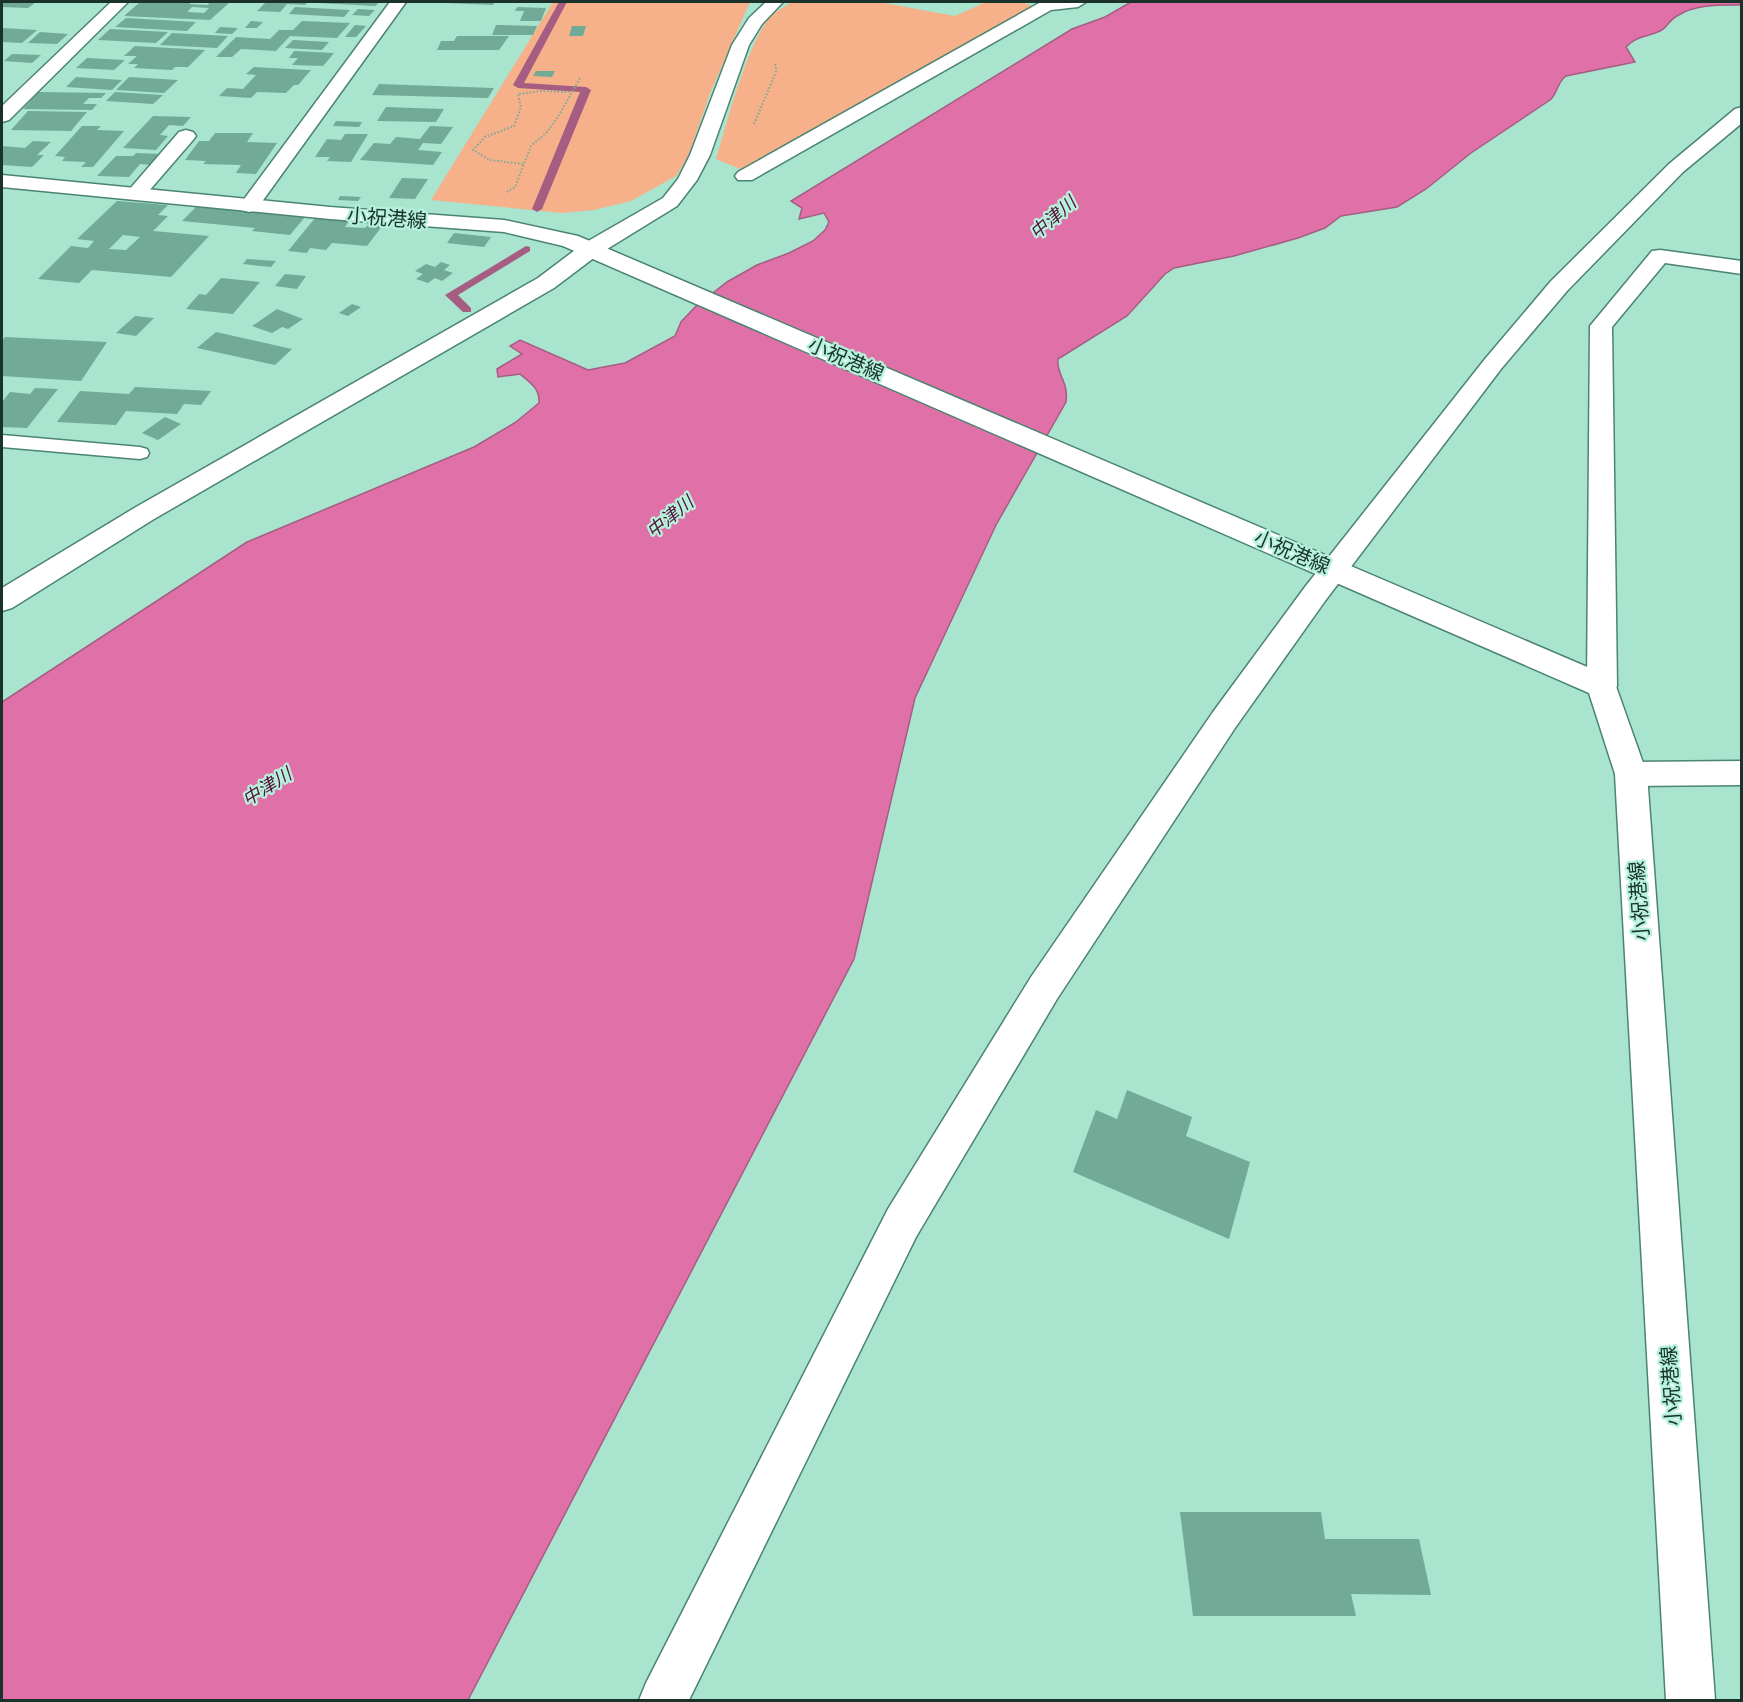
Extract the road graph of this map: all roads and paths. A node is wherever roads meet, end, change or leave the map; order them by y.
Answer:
1 (120, 2) edge
2 (398, 2) edge
3 (775, 2) edge
4 (1078, 2) edge
5 (1046, 3) edge
6 (774, 53) dead end
7 (580, 78) dead end
8 (570, 92) junction
9 (1742, 112) edge
10 (2, 116) edge
11 (753, 126) dead end
12 (186, 136) dead end
13 (523, 164) junction
14 (745, 176) dead end
15 (2, 181) edge
16 (499, 193) dead end
17 (135, 195) junction
18 (249, 206) junction
19 (599, 252) junction
20 (1742, 268) edge
21 (2, 441) edge
22 (140, 453) dead end
23 (1321, 565) junction
24 (2, 601) edge
25 (1602, 686) junction
26 (1742, 773) edge
27 (1631, 774) junction
28 (663, 1701) edge
29 (1691, 1701) edge

1 - 10 street
2 - 18 street
3 - 19 street
4 - 5 street
5 - 14 street
6 - 11 path
7 - 8 path
8 - 13 path
8 - 13 path
9 - 23 street
12 - 17 street
13 - 16 path
15 - 17 street, 小祝港線
17 - 18 street, 小祝港線
18 - 19 street, 小祝港線
19 - 23 street, 小祝港線
19 - 24 street
20 - 25 street
21 - 22 lane
23 - 25 street, 小祝港線
23 - 28 street
25 - 27 street, 小祝港線
26 - 27 street
27 - 29 street, 小祝港線

